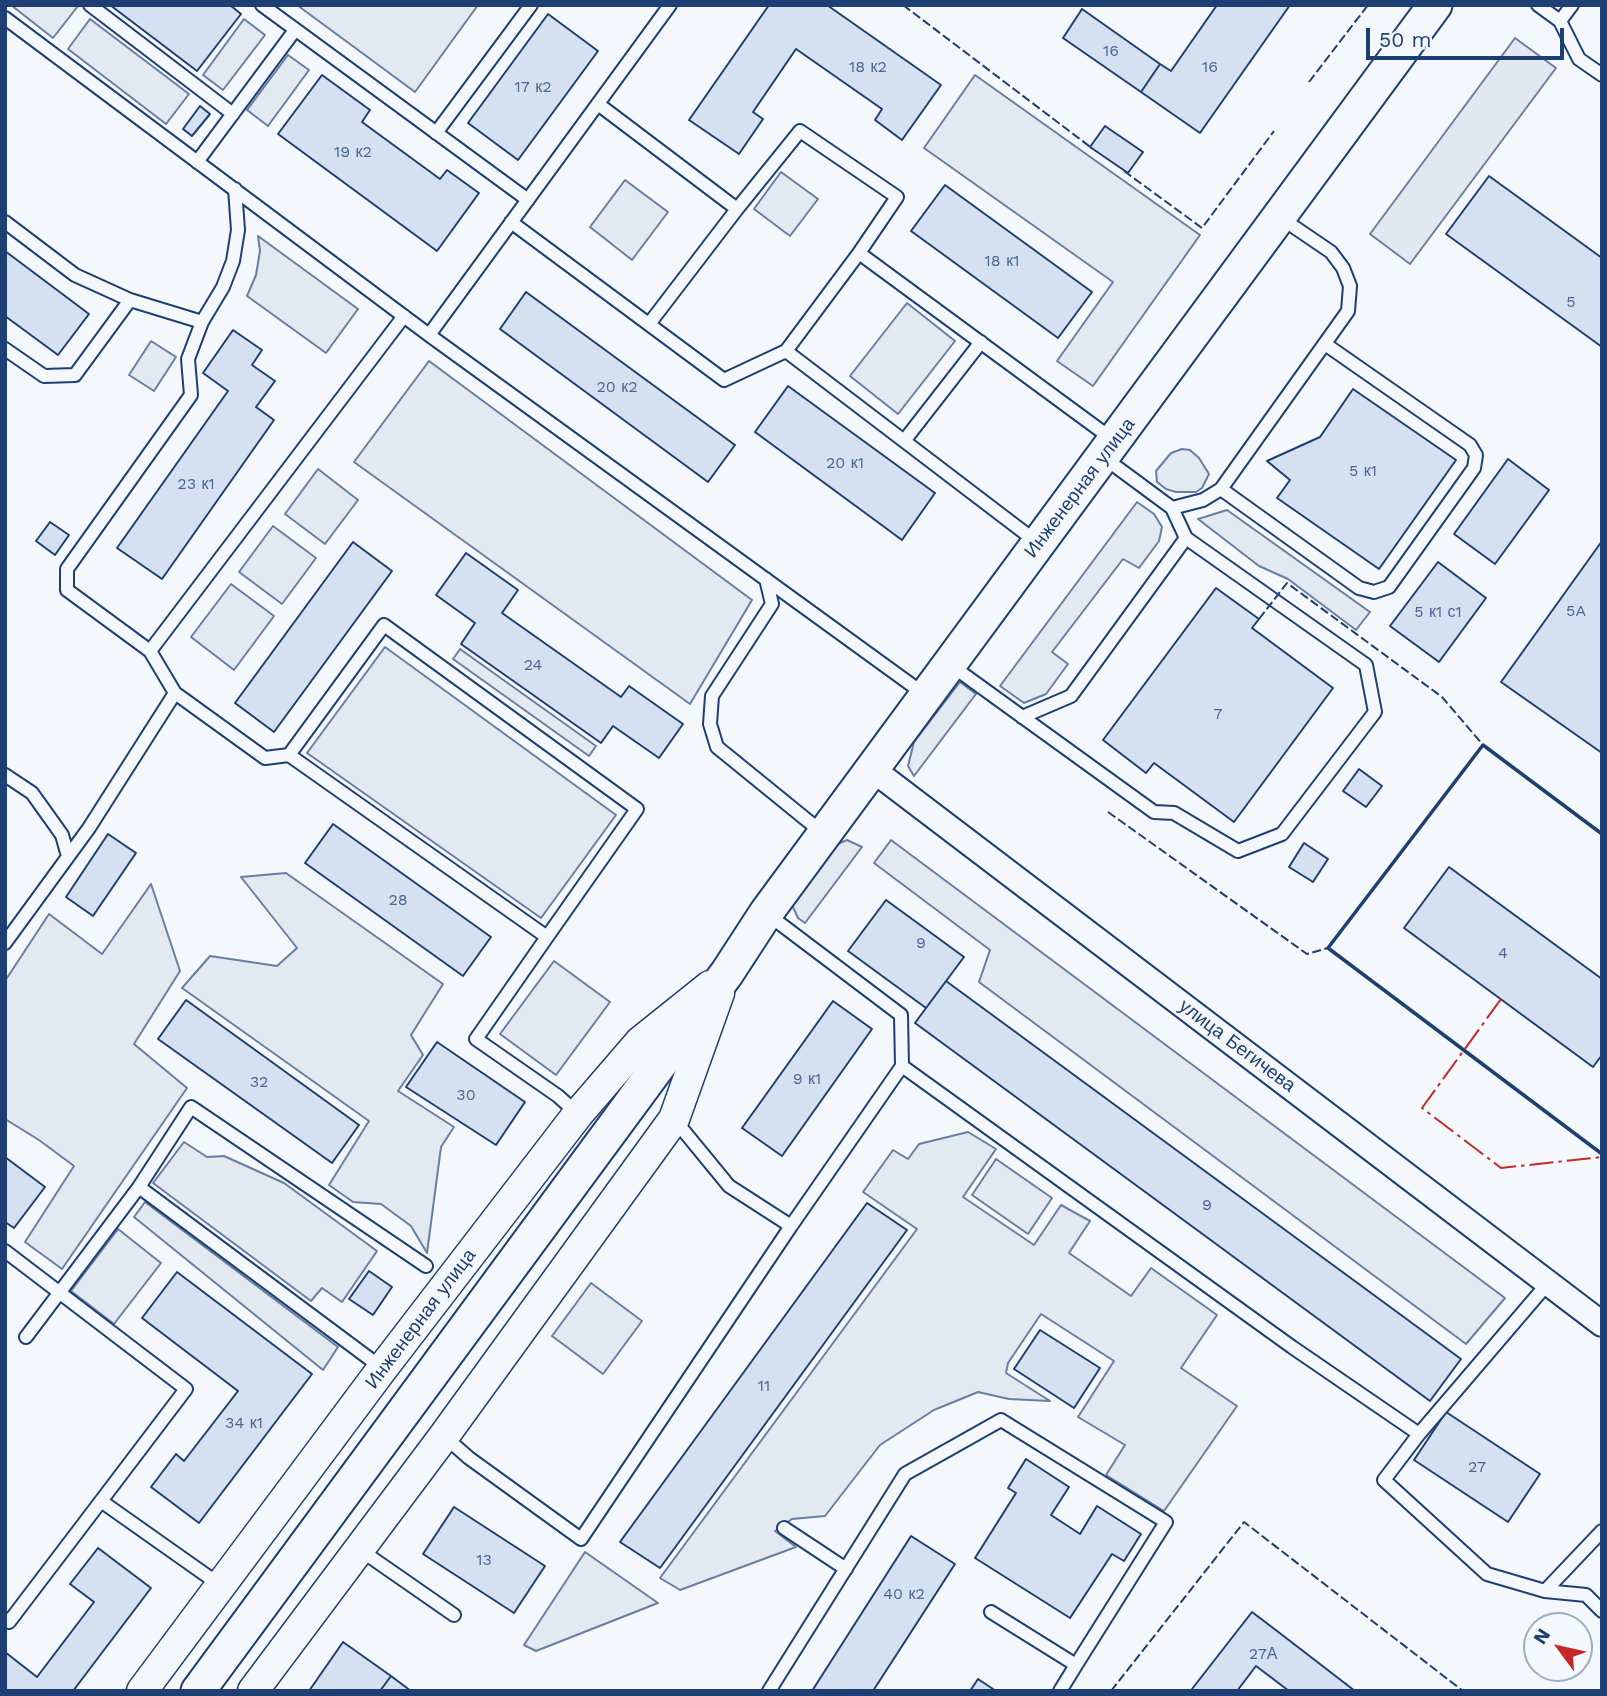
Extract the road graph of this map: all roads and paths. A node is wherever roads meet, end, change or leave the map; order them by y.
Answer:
1 (90, 5) edge
2 (262, 5) edge
3 (531, 5) edge
4 (670, 5) edge
5 (1436, 5) edge
6 (1538, 5) edge
7 (1572, 5) edge
8 (5, 18) edge
9 (1560, 21) junction
10 (295, 30) junction
11 (1602, 75) edge
12 (598, 104) junction
13 (233, 114) junction
14 (436, 133) junction
15 (197, 162) junction
16 (235, 189) junction
17 (528, 200) junction
18 (737, 209) junction
19 (1281, 218) junction
20 (5, 222) edge
21 (511, 222) junction
22 (859, 253) junction
23 (130, 300) junction
24 (404, 316) junction
25 (202, 322) junction
26 (649, 324) junction
27 (429, 335) junction
28 (981, 342) junction
29 (1325, 344) junction
30 (5, 349) edge
31 (786, 351) junction
32 (904, 441) junction
33 (1109, 449) junction
34 (1221, 489) junction
35 (1172, 508) junction
36 (1186, 538) junction
37 (1039, 543) junction
38 (766, 579) junction
39 (150, 651) junction
40 (950, 664) junction
41 (175, 693) junction
42 (926, 696) junction
43 (1022, 717) junction
44 (289, 755) junction
45 (872, 769) junction
46 (5, 775) edge
47 (824, 834) junction
48 (68, 856) junction
49 (766, 912) junction
50 (547, 937) junction
51 (5, 943) edge
52 (727, 973) junction
53 (902, 1066) junction
54 (578, 1114) junction
55 (674, 1119) junction
56 (139, 1187) junction
57 (791, 1226) junction
58 (5, 1251) edge
59 (426, 1266) dead end
60 (1548, 1283) junction
61 (60, 1293) junction
62 (1602, 1324) edge
63 (26, 1337) dead end
64 (382, 1368) junction
65 (1419, 1434) junction
66 (444, 1436) junction
67 (101, 1501) junction
68 (784, 1528) dead end
69 (1602, 1531) edge
70 (359, 1549) junction
71 (846, 1569) junction
72 (220, 1585) junction
73 (1545, 1591) junction
74 (1602, 1611) edge
75 (991, 1612) dead end
76 (454, 1615) dead end
77 (5, 1619) edge
78 (1076, 1665) junction
79 (142, 1691) edge
80 (198, 1691) edge
81 (253, 1691) edge
82 (769, 1691) edge
83 (1060, 1691) edge

1 - 13 lane
2 - 10 lane
3 - 14 lane
4 - 12 lane
5 - 19 main road, Инженерная улица
6 - 9 lane
7 - 9 lane
8 - 15 lane
9 - 11 lane
10 - 13 lane
10 - 14 lane
12 - 17 lane
12 - 18 lane
13 - 15 lane
14 - 17 lane
15 - 16 lane
16 - 24 lane
16 - 25 lane
17 - 21 lane
18 - 22 lane
18 - 26 lane
19 - 29 lane
19 - 33 main road, Инженерная улица
20 - 23 lane
21 - 26 lane
21 - 27 lane
22 - 28 lane
22 - 31 lane
23 - 25 lane
23 - 30 lane
24 - 27 lane
24 - 39 lane
25 - 39 lane
26 - 31 lane
27 - 38 lane
28 - 32 lane
28 - 33 lane
29 - 34 lane
29 - 34 lane
31 - 32 lane
32 - 37 lane
33 - 35 lane
33 - 37 main road, Инженерная улица
34 - 35 lane
35 - 36 lane
36 - 43 lane
36 - 43 lane
37 - 40 main road, Инженерная улица
38 - 42 lane
38 - 47 lane
39 - 41 lane
40 - 42 main road, Инженерная улица
40 - 43 lane
41 - 44 lane
41 - 48 lane
42 - 45 main road, Инженерная улица
44 - 50 lane
44 - 50 lane
45 - 47 main road, Инженерная улица
45 - 60 street, улица Бегичева
46 - 48 lane
47 - 49 main road, Инженерная улица
48 - 51 lane
49 - 52 main road, Инженерная улица
49 - 53 lane
50 - 54 lane
52 - 54 street, Инженерная улица
52 - 55 street, Инженерная улица
52 - 80 main road
53 - 57 lane
53 - 65 lane
54 - 64 street, Инженерная улица
55 - 57 lane
55 - 66 street, Инженерная улица
56 - 59 lane
56 - 61 lane
56 - 64 lane
57 - 66 lane
58 - 61 lane
60 - 62 street, улица Бегичева
60 - 65 lane
61 - 63 lane
61 - 67 lane
64 - 72 street, Инженерная улица
65 - 73 lane
66 - 70 street, Инженерная улица
67 - 72 lane
67 - 77 lane
68 - 71 lane
69 - 73 lane
70 - 76 lane
70 - 81 street, Инженерная улица
71 - 78 lane
71 - 82 lane
72 - 79 street, Инженерная улица
73 - 74 lane
75 - 78 lane
78 - 83 lane

